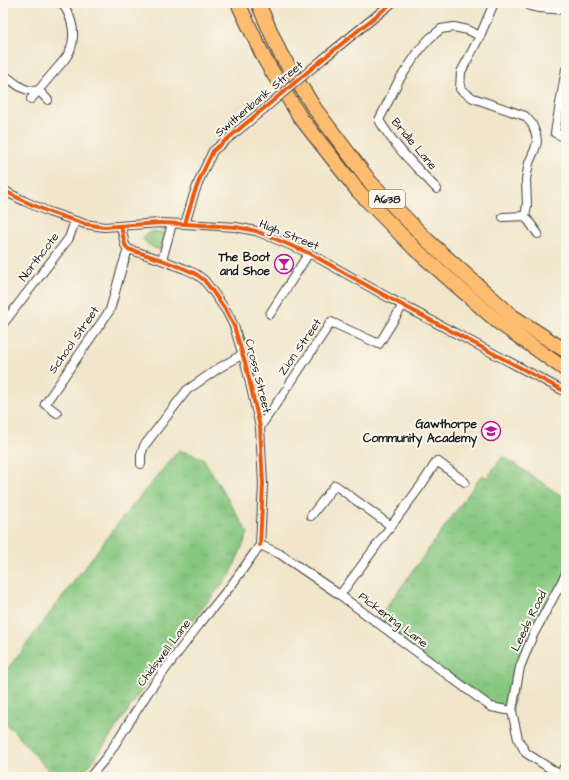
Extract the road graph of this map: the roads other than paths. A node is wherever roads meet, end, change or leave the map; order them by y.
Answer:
1 (62, 3) edge
2 (238, 3) edge
3 (258, 3) edge
4 (392, 3) edge
5 (494, 3) edge
6 (528, 3) edge
7 (566, 10) edge
8 (480, 36) junction
9 (566, 69) edge
10 (3, 74) edge
11 (38, 90) junction
12 (31, 99) dead end
13 (48, 100) dead end
14 (566, 138) edge
15 (438, 189) dead end
16 (3, 190) edge
17 (525, 216) junction
18 (503, 217) dead end
19 (75, 221) junction
20 (172, 224) junction
21 (184, 224) junction
22 (121, 226) junction
23 (538, 234) dead end
24 (128, 250) junction
25 (309, 253) junction
26 (162, 260) junction
27 (403, 305) junction
28 (270, 314) dead end
29 (3, 324) edge
30 (566, 351) edge
31 (243, 354) junction
32 (566, 370) edge
33 (566, 392) edge
34 (57, 413) dead end
35 (260, 427) junction
36 (141, 464) dead end
37 (464, 482) dead end
38 (311, 516) dead end
39 (391, 526) junction
40 (260, 545) junction
41 (566, 574) edge
42 (340, 595) junction
43 (512, 711) junction
44 (563, 774) edge
45 (90, 777) edge

1 - 11 street
2 - 32 highway, A638
3 - 30 highway, A638
4 - 21 street, Swithenbank Street, bridge
5 - 8 street
6 - 7 street
8 - 15 street, Bridle Lane
8 - 17 street
9 - 14 street
10 - 11 street
11 - 12 street
11 - 13 street
16 - 19 street, High Street
17 - 18 street
17 - 23 street
19 - 22 street, High Street
19 - 29 street, Northcote
20 - 21 street, High Street
20 - 22 street, High Street
20 - 26 street
21 - 25 street, High Street
22 - 24 street
24 - 26 street, Cross Street
24 - 34 street, School Street
25 - 27 street, High Street
25 - 28 street
26 - 31 street, Cross Street
27 - 33 street, High Street
27 - 35 street, Zion Street
31 - 35 street, Cross Street
31 - 36 street
35 - 40 street, Cross Street
37 - 39 street
38 - 39 street
39 - 42 street
40 - 42 street, Pickering Lane
40 - 45 street, Chidswell Lane
41 - 43 street, Leeds Road
42 - 43 street, Pickering Lane
43 - 44 street, Leeds Road

